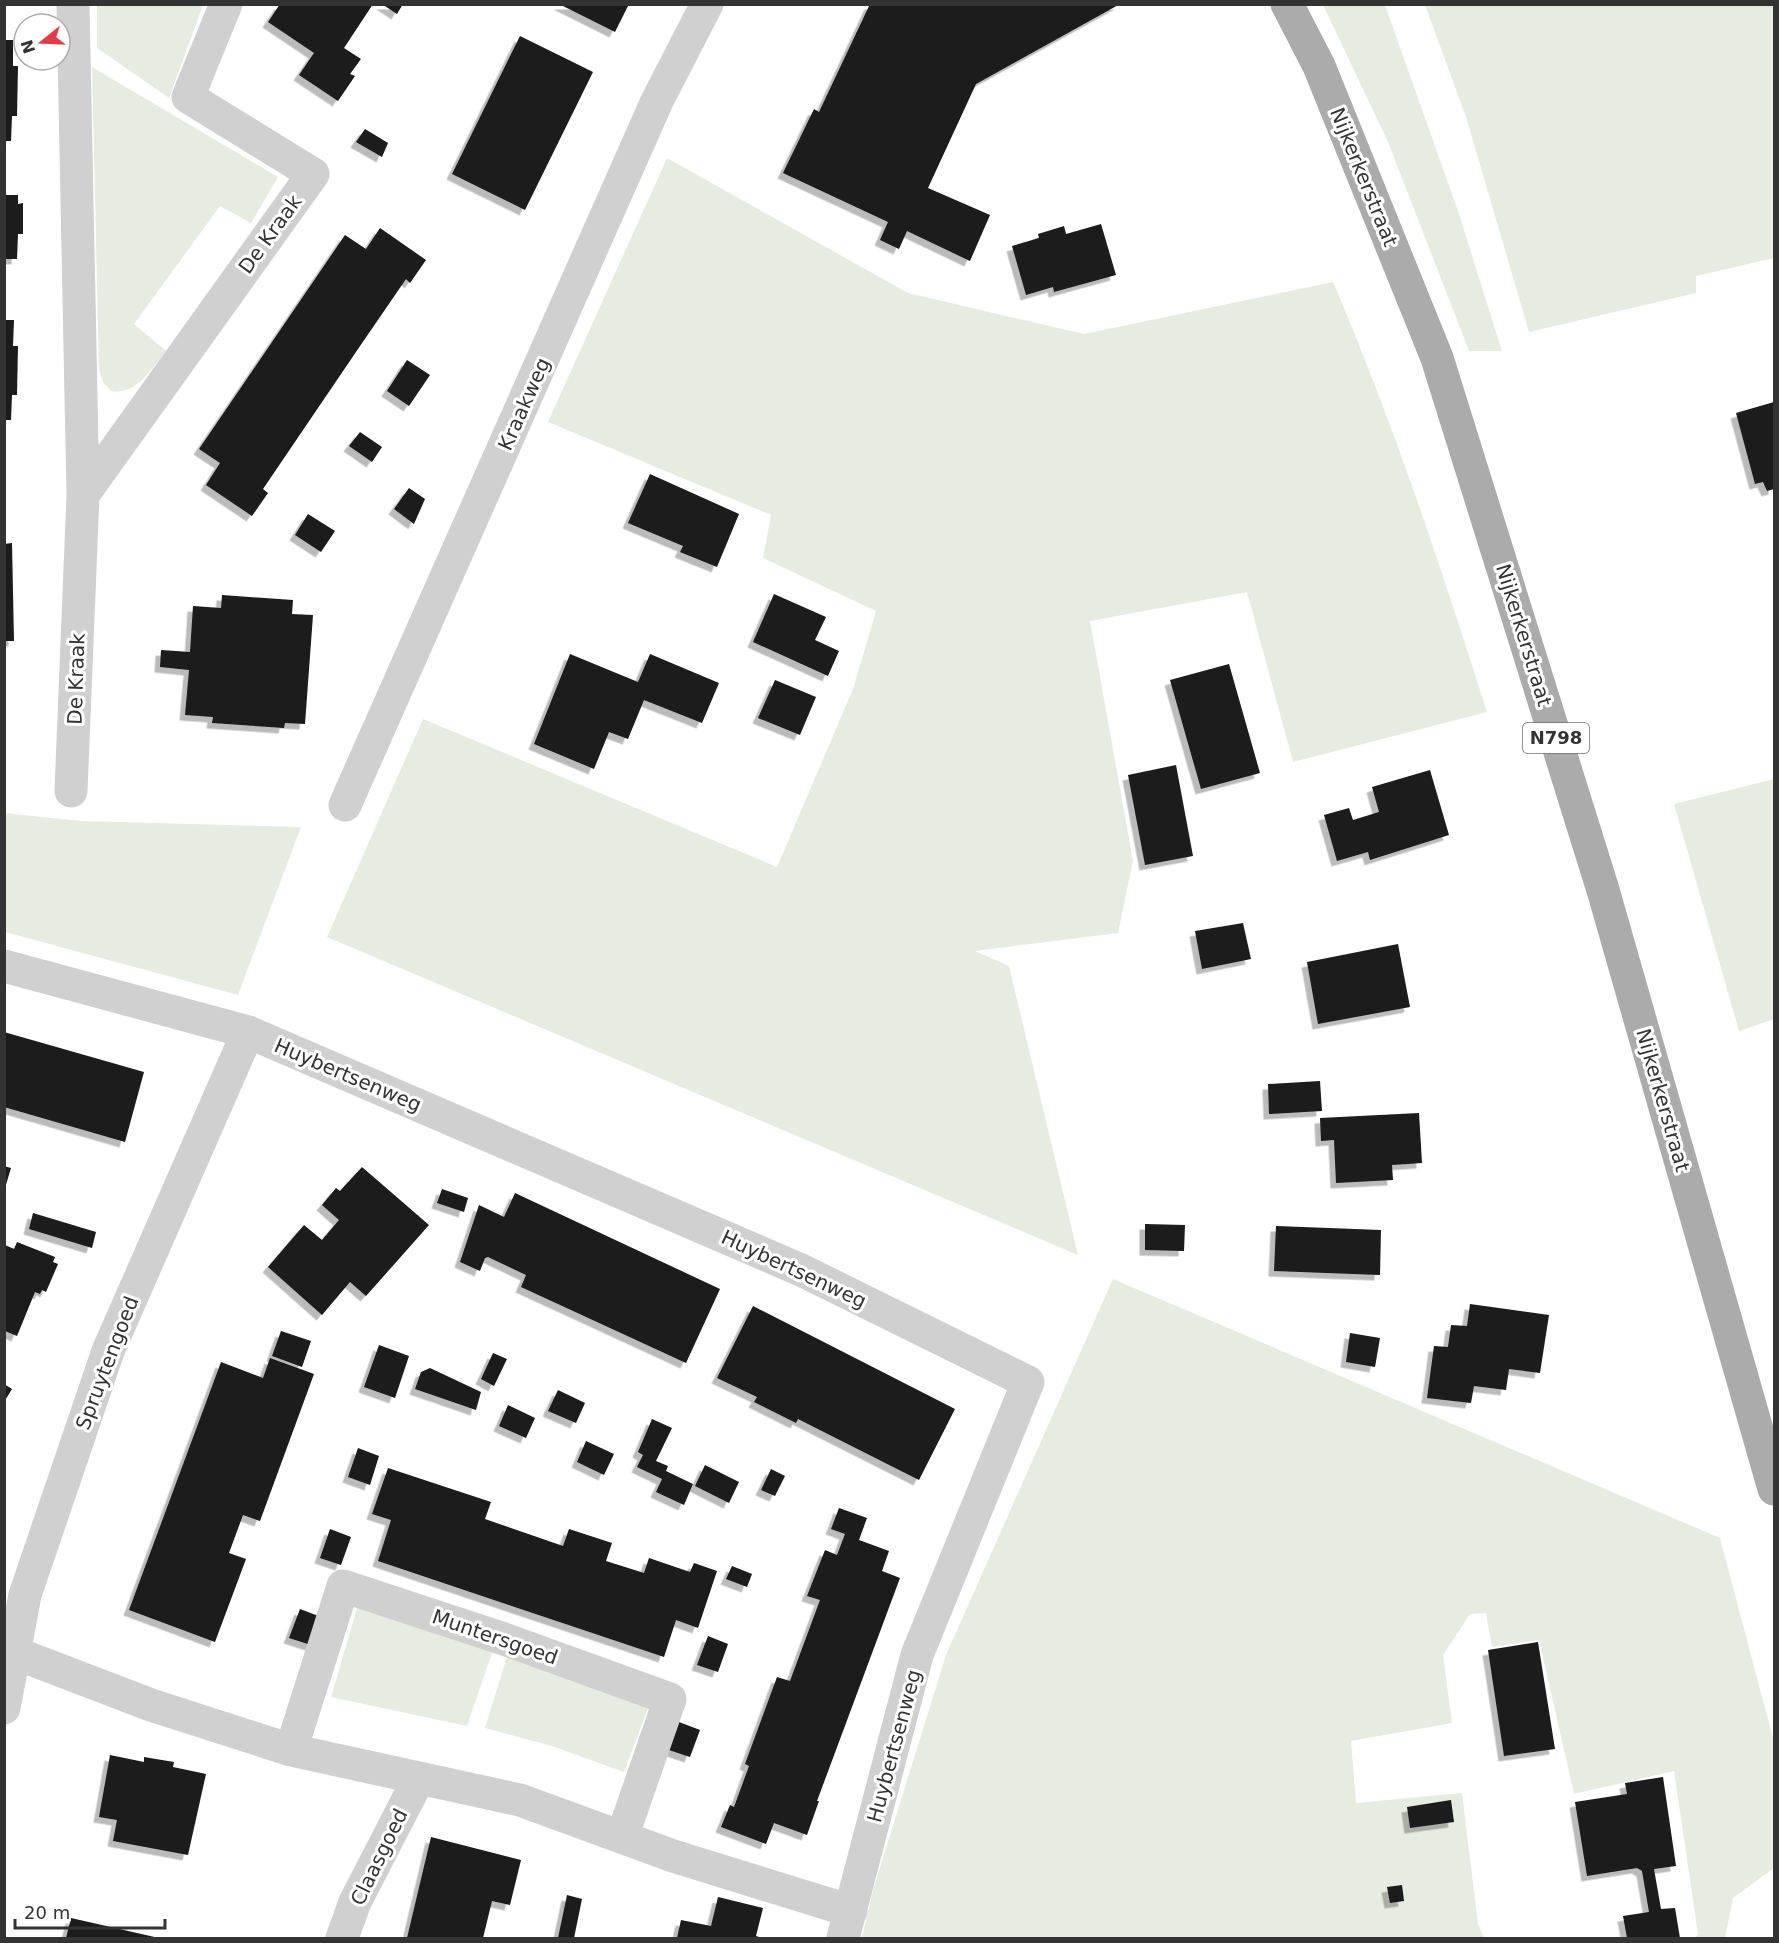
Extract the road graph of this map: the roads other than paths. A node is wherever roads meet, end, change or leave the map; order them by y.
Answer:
1 (73, 4) edge
2 (226, 4) edge
3 (706, 4) edge
4 (1287, 4) edge
5 (83, 495) junction
6 (71, 791) dead end
7 (345, 805) dead end
8 (4, 966) edge
9 (248, 1032) junction
10 (1774, 1489) edge
11 (10, 1649) edge
12 (4, 1708) edge
13 (291, 1750) junction
14 (419, 1778) junction
15 (622, 1837) junction
16 (847, 1924) edge
17 (342, 1938) edge

1 - 5 street, De Kraak
2 - 5 street, De Kraak
3 - 7 street, Kraakweg
4 - 10 main road, Nijkerkerstraat / N798
5 - 6 street, De Kraak
8 - 9 street, Huybertsenweg
9 - 11 street, Spruytengoed
9 - 16 street, Huybertsenweg
11 - 12 street, Spruytengoed
11 - 13 street
13 - 14 street
13 - 15 street, Muntersgoed
14 - 15 street
14 - 17 street, Claasgoed
15 - 16 street

